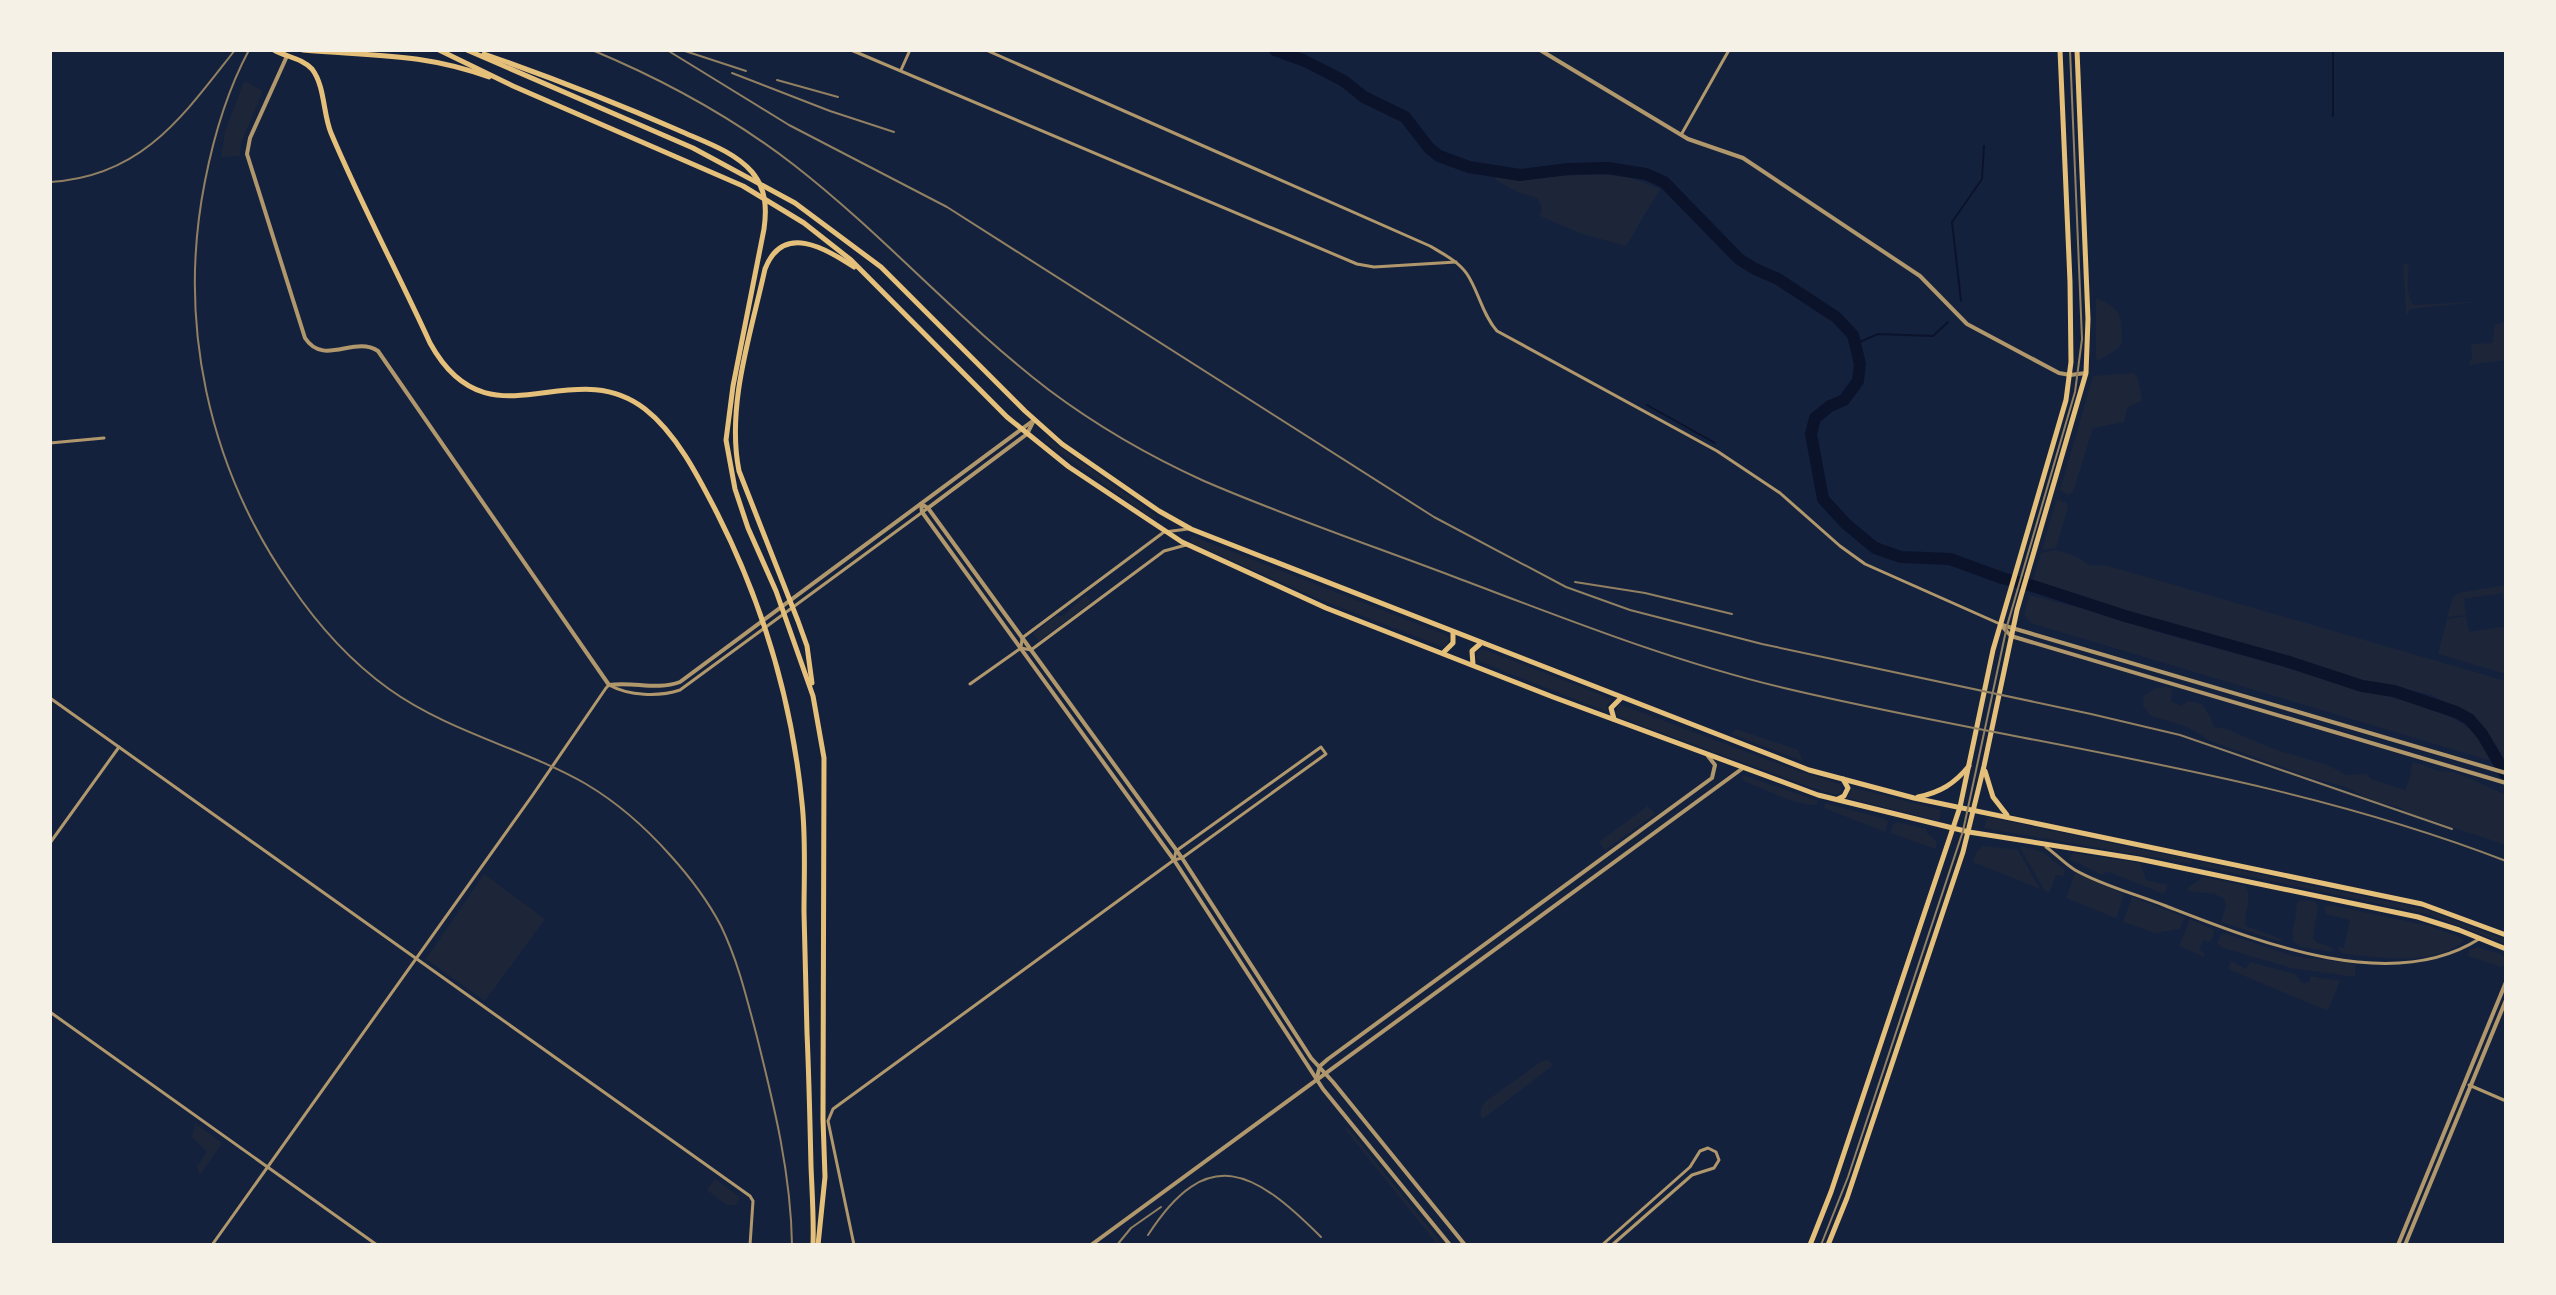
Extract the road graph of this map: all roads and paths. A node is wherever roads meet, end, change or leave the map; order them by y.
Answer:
1 (303, 50) edge
2 (439, 50) edge
3 (469, 50) edge
4 (851, 50) edge
5 (910, 50) edge
6 (986, 50) edge
7 (1540, 50) edge
8 (1729, 50) edge
9 (2060, 50) edge
10 (2077, 50) edge
11 (276, 51) edge
12 (287, 56) junction
13 (282, 66) junction
14 (901, 70) junction
15 (513, 86) junction
16 (1681, 135) junction
17 (1456, 262) junction
18 (868, 276) junction
19 (2086, 373) junction
20 (2070, 375) junction
21 (1034, 420) junction
22 (1024, 431) junction
23 (104, 438) dead end
24 (50, 443) edge
25 (921, 504) junction
26 (928, 508) junction
27 (1159, 511) junction
28 (922, 512) junction
29 (1150, 523) junction
30 (1191, 529) junction
31 (1164, 532) junction
32 (1188, 545) junction
33 (2000, 624) junction
34 (2013, 627) junction
35 (1453, 632) junction
36 (2011, 636) junction
37 (1022, 638) junction
38 (1481, 643) junction
39 (1021, 648) junction
40 (1031, 650) junction
41 (1443, 653) junction
42 (1473, 665) junction
43 (970, 684) dead end
44 (609, 685) junction
45 (813, 696) junction
46 (1622, 697) junction
47 (50, 698) edge
48 (1614, 720) junction
49 (119, 747) junction
50 (1707, 755) junction
51 (1969, 765) junction
52 (1984, 766) junction
53 (1743, 768) junction
54 (2506, 773) edge
55 (1843, 779) junction
56 (2506, 783) edge
57 (1914, 798) junction
58 (1838, 800) junction
59 (1960, 807) junction
60 (1974, 809) junction
61 (2007, 816) junction
62 (1954, 829) junction
63 (1969, 832) junction
64 (50, 843) edge
65 (2044, 844) junction
66 (1176, 851) junction
67 (2199, 856) junction
68 (1182, 858) junction
69 (1174, 860) junction
70 (2197, 870) junction
71 (2506, 935) edge
72 (2480, 938) junction
73 (2506, 949) edge
74 (415, 958) junction
75 (2506, 982) edge
76 (2506, 1000) edge
77 (50, 1012) edge
78 (1320, 1066) junction
79 (1325, 1073) junction
80 (1317, 1079) junction
81 (2464, 1083) junction
82 (2470, 1086) junction
83 (2506, 1101) edge
84 (267, 1167) junction
85 (212, 1245) edge
86 (377, 1245) edge
87 (750, 1245) edge
88 (815, 1245) edge
89 (854, 1245) edge
90 (1091, 1245) edge
91 (1450, 1245) edge
92 (1465, 1245) edge
93 (1602, 1245) edge
94 (1612, 1245) edge
95 (1810, 1245) edge
96 (1828, 1245) edge
97 (2398, 1245) edge
98 (2405, 1245) edge

1 - 15 main road
2 - 15 main road
3 - 21 main road
3 - 45 main road
4 - 14 street
5 - 14 street
6 - 17 street
7 - 16 street
8 - 16 street
9 - 20 main road
10 - 19 main road
11 - 12 main road
11 - 13 street
12 - 13 street
12 - 88 main road
13 - 44 street
14 - 17 street
15 - 18 main road
16 - 20 street
17 - 33 street
18 - 22 main road
18 - 45 main road
19 - 20 street
19 - 34 main road
20 - 33 main road
21 - 22 street
21 - 27 main road
22 - 25 street
22 - 26 street
22 - 29 main road
23 - 24 street
25 - 26 street
25 - 28 street
25 - 44 street
26 - 28 street
26 - 37 street
27 - 29 main road
27 - 30 main road
28 - 39 street
28 - 44 street
29 - 31 main road
30 - 31 street
30 - 35 main road
31 - 32 main road
31 - 37 street
32 - 40 street
32 - 41 main road
33 - 34 street
33 - 36 street
33 - 51 main road
34 - 36 main road
34 - 54 street
35 - 38 main road
35 - 41 main road
36 - 52 main road
36 - 56 street
37 - 39 street
37 - 40 street
38 - 42 main road
38 - 46 main road
39 - 40 street
39 - 43 street
39 - 69 street
40 - 66 street
41 - 42 main road
42 - 48 main road
44 - 74 street
45 - 88 main road
46 - 48 main road
46 - 55 main road
47 - 49 street
48 - 50 main road
49 - 64 street
49 - 74 street
50 - 53 main road
50 - 78 street
51 - 57 main road
51 - 59 main road
52 - 60 main road
52 - 61 main road
53 - 58 main road
53 - 79 street
55 - 57 main road
55 - 58 main road
57 - 59 main road
58 - 62 main road
59 - 60 main road
59 - 62 main road
60 - 61 main road
60 - 63 main road
61 - 67 main road
62 - 63 main road
62 - 95 main road
63 - 65 main road
63 - 96 main road
65 - 70 main road
65 - 72 street
66 - 68 street
66 - 68 street
66 - 69 street
67 - 70 main road
67 - 71 main road
68 - 69 street
68 - 78 street
69 - 80 street
69 - 89 street
70 - 72 main road
72 - 73 main road
74 - 84 street
74 - 87 street
75 - 81 street
76 - 82 street
77 - 84 street
78 - 79 street
78 - 80 street
79 - 80 street
79 - 92 street
80 - 90 street
80 - 91 street
81 - 82 street
81 - 97 street
82 - 83 street
82 - 98 street
84 - 85 street
84 - 86 street
93 - 94 street

